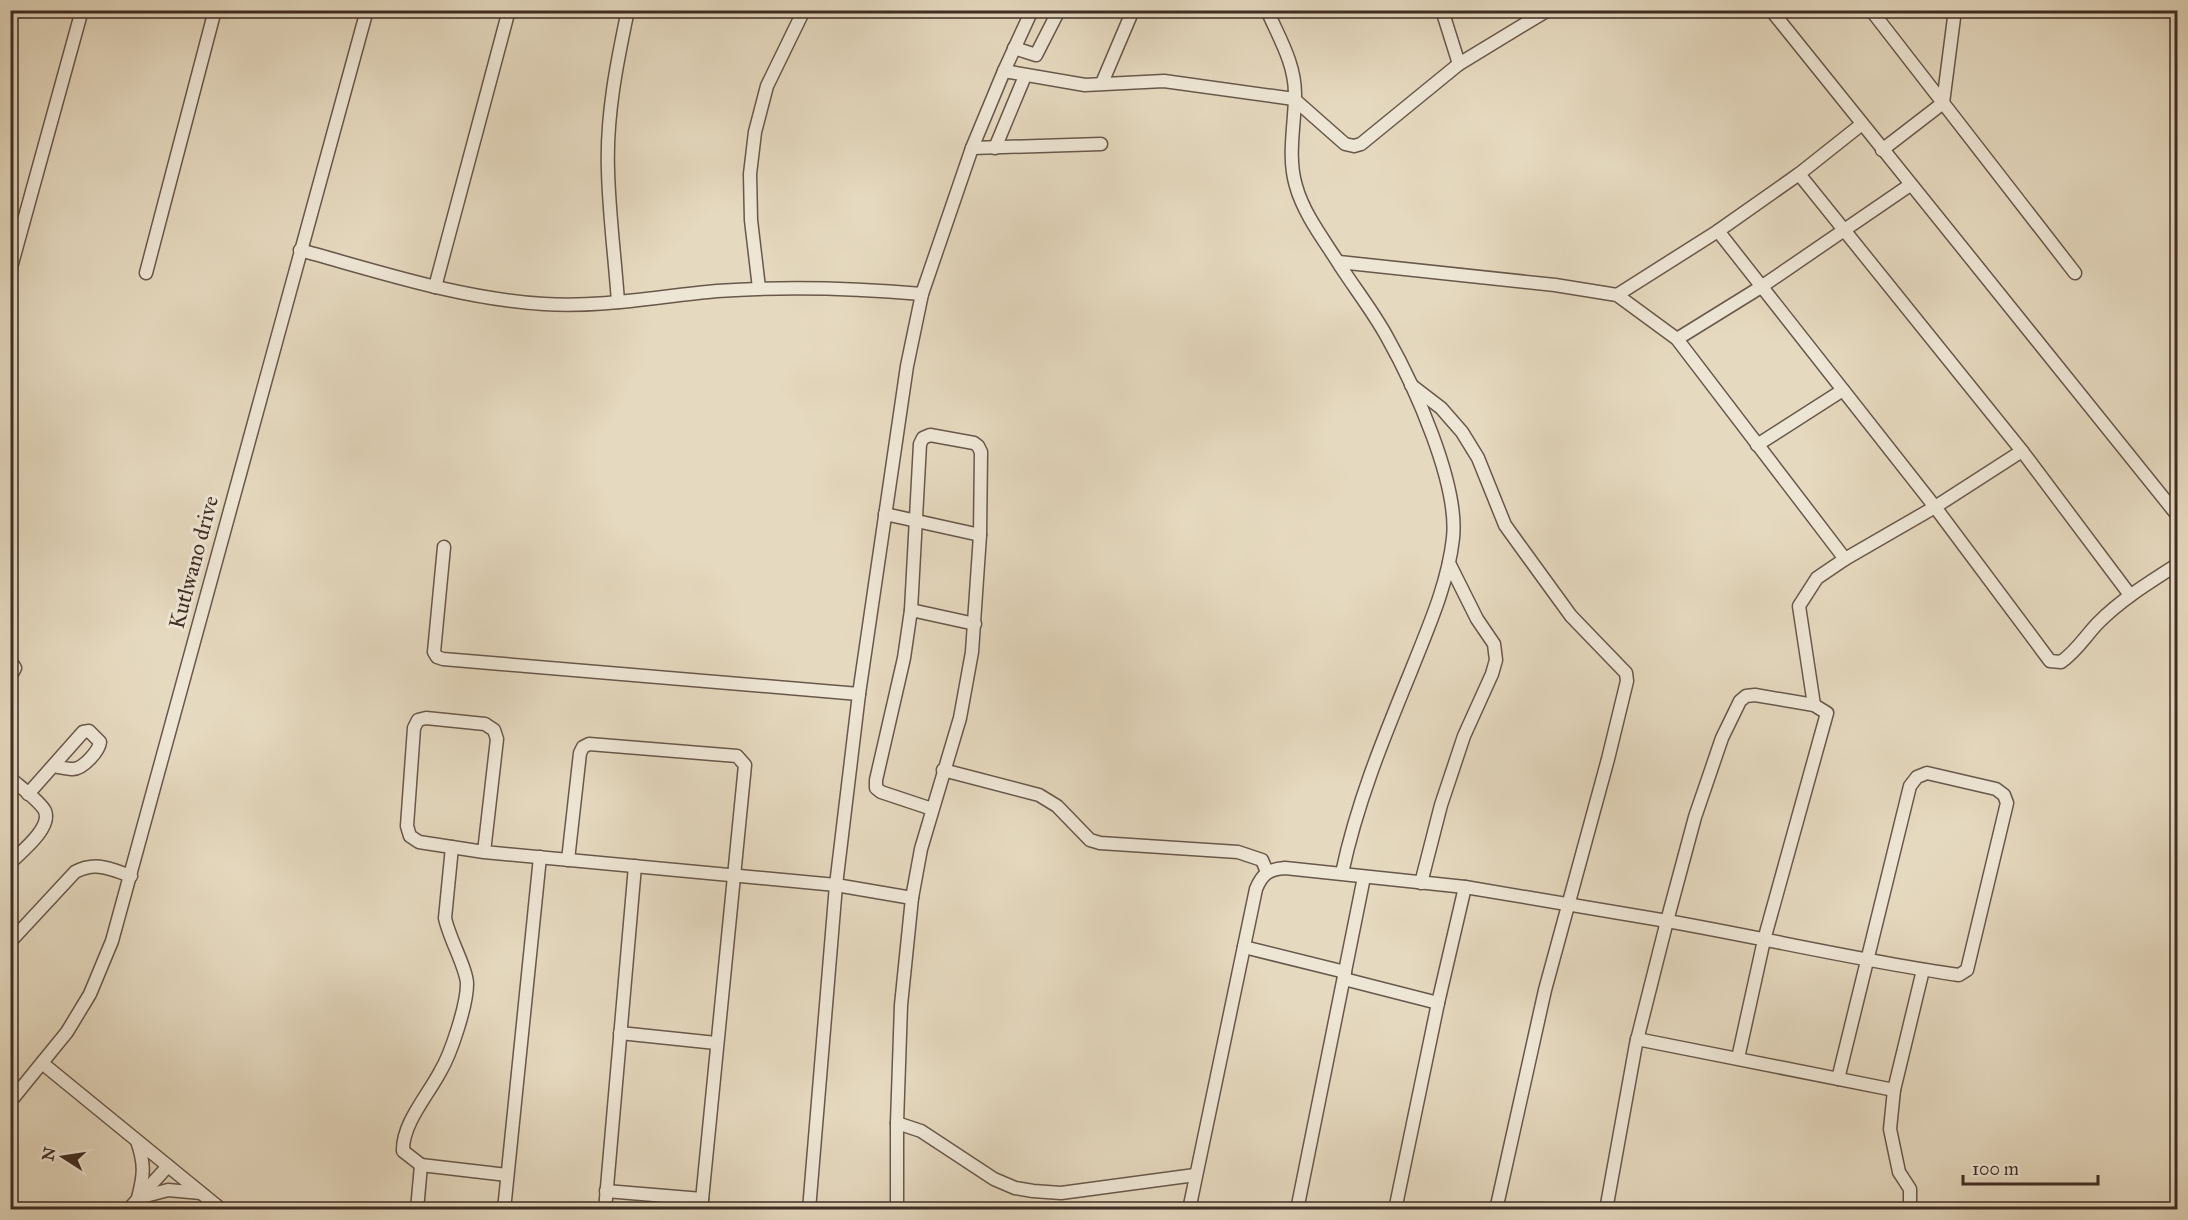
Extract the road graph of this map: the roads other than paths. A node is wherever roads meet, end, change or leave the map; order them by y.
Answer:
1 (82, 10) edge
2 (215, 10) edge
3 (367, 10) edge
4 (509, 10) edge
5 (628, 10) edge
6 (804, 10) edge
7 (1032, 10) edge
8 (1059, 10) edge
9 (1133, 10) edge
10 (1267, 10) edge
11 (1442, 10) edge
12 (1548, 10) edge
13 (1771, 10) edge
14 (1871, 10) edge
15 (1955, 10) edge
16 (1014, 48) junction
17 (1459, 64) junction
18 (1004, 71) junction
19 (1024, 76) junction
20 (1102, 83) junction
21 (1294, 99) junction
22 (1943, 104) junction
23 (1862, 124) junction
24 (1101, 144) dead end
25 (972, 148) junction
26 (995, 148) junction
27 (1882, 150) junction
28 (1799, 174) junction
29 (1910, 185) junction
30 (1718, 231) junction
31 (1844, 231) junction
32 (300, 250) junction
33 (1339, 262) junction
34 (10, 271) edge
35 (146, 273) dead end
36 (2075, 273) dead end
37 (435, 287) junction
38 (1761, 287) junction
39 (759, 288) junction
40 (922, 294) junction
41 (1617, 295) junction
42 (618, 302) junction
43 (1677, 339) junction
44 (1409, 384) junction
45 (1843, 390) junction
46 (1757, 445) junction
47 (2022, 451) junction
48 (1935, 507) junction
49 (885, 514) junction
50 (2178, 516) edge
51 (915, 522) junction
52 (980, 535) junction
53 (444, 547) dead end
54 (1845, 559) junction
55 (1449, 563) junction
56 (2178, 564) edge
57 (2130, 596) junction
58 (911, 610) junction
59 (975, 624) junction
60 (10, 660) edge
61 (10, 677) edge
62 (859, 694) junction
63 (1814, 705) junction
64 (53, 766) dead end
65 (943, 770) junction
66 (10, 778) edge
67 (28, 794) junction
68 (932, 809) junction
69 (452, 847) junction
70 (484, 852) junction
71 (540, 857) junction
72 (568, 860) junction
73 (10, 863) edge
74 (635, 866) junction
75 (1267, 872) junction
76 (1342, 873) junction
77 (734, 874) junction
78 (131, 876) junction
79 (1364, 877) junction
80 (1421, 883) junction
81 (836, 885) junction
82 (1465, 887) junction
83 (912, 898) junction
84 (1568, 904) junction
85 (1667, 921) junction
86 (1764, 940) junction
87 (10, 942) edge
88 (1244, 947) junction
89 (1866, 960) junction
90 (1923, 970) junction
91 (1345, 976) junction
92 (1438, 1003) junction
93 (620, 1033) junction
94 (1637, 1039) junction
95 (716, 1043) junction
96 (1738, 1058) junction
97 (42, 1064) junction
98 (1838, 1079) junction
99 (1894, 1090) junction
100 (10, 1102) edge
101 (897, 1123) junction
102 (136, 1140) junction
103 (421, 1165) junction
104 (168, 1166) junction
105 (507, 1175) junction
106 (1195, 1175) junction
107 (606, 1191) junction
108 (202, 1193) junction
109 (138, 1198) junction
110 (701, 1204) edge
111 (128, 1209) edge
112 (222, 1209) edge
113 (417, 1209) edge
114 (504, 1209) edge
115 (605, 1209) edge
116 (809, 1209) edge
117 (897, 1209) edge
118 (1189, 1209) edge
119 (1297, 1209) edge
120 (1395, 1209) edge
121 (1496, 1209) edge
122 (1606, 1209) edge
123 (1910, 1209) edge

1 - 34 street
2 - 35 street
3 - 32 street, Kutlwano drive
4 - 37 street
5 - 42 street
6 - 39 street
7 - 16 street
8 - 16 street
9 - 20 street
10 - 21 street
11 - 17 street
12 - 17 street
13 - 23 street
14 - 22 street
15 - 22 street
16 - 18 street
17 - 21 street
18 - 19 street
18 - 25 street
19 - 20 street
19 - 26 street
20 - 21 street
21 - 33 street
22 - 27 street
22 - 36 street
23 - 27 street
23 - 28 street
24 - 26 street
25 - 26 street
25 - 40 street
27 - 29 street
28 - 30 street
28 - 31 street
29 - 31 street
29 - 50 street
30 - 38 street
30 - 41 street
31 - 38 street
31 - 47 street
32 - 37 street
32 - 78 street, Kutlwano drive
33 - 41 street
33 - 44 street
37 - 42 street
38 - 43 street
38 - 45 street
39 - 40 street
39 - 42 street
40 - 49 street
41 - 43 street
43 - 46 street
44 - 55 street
44 - 84 street
45 - 46 street
45 - 48 street
46 - 54 street
47 - 48 street
47 - 57 street
48 - 54 street
48 - 57 street
49 - 51 street
49 - 62 street
51 - 52 street
51 - 52 street
51 - 58 street
52 - 59 street
53 - 62 street
54 - 63 street
55 - 76 street
55 - 80 street
56 - 57 street
58 - 59 street
58 - 68 street
59 - 65 street
60 - 61 street
62 - 81 street
63 - 85 street
63 - 86 street
64 - 67 street
65 - 68 street
65 - 75 street
66 - 67 street
67 - 73 street
68 - 83 street
69 - 70 street
69 - 70 street
69 - 103 street
70 - 71 street
71 - 72 street
71 - 105 street
72 - 74 street
72 - 77 street
74 - 77 street
74 - 93 street
75 - 76 street
75 - 88 street
76 - 79 street
77 - 81 street
77 - 95 street
78 - 87 street
78 - 97 street, Kutlwano drive
79 - 80 street
79 - 91 street
80 - 82 street
81 - 83 street
81 - 116 street
82 - 84 street
82 - 92 street
83 - 101 street
84 - 85 street
84 - 121 street
85 - 86 street
85 - 94 street
86 - 89 street
86 - 96 street
88 - 91 street
88 - 106 street
89 - 90 street
89 - 90 street
89 - 98 street
90 - 99 street
91 - 92 street
91 - 119 street
92 - 120 street
93 - 95 street
93 - 107 street
94 - 96 street
94 - 122 street
95 - 110 street
96 - 98 street
97 - 100 street, Kutlwano drive
97 - 102 street
98 - 99 street
99 - 123 street
101 - 106 street
101 - 117 street
102 - 104 street
102 - 109 street
103 - 105 street
103 - 113 street
104 - 108 street
104 - 109 street
105 - 114 street
106 - 118 street
107 - 110 street
107 - 115 street
108 - 109 street
108 - 112 street
109 - 111 street

